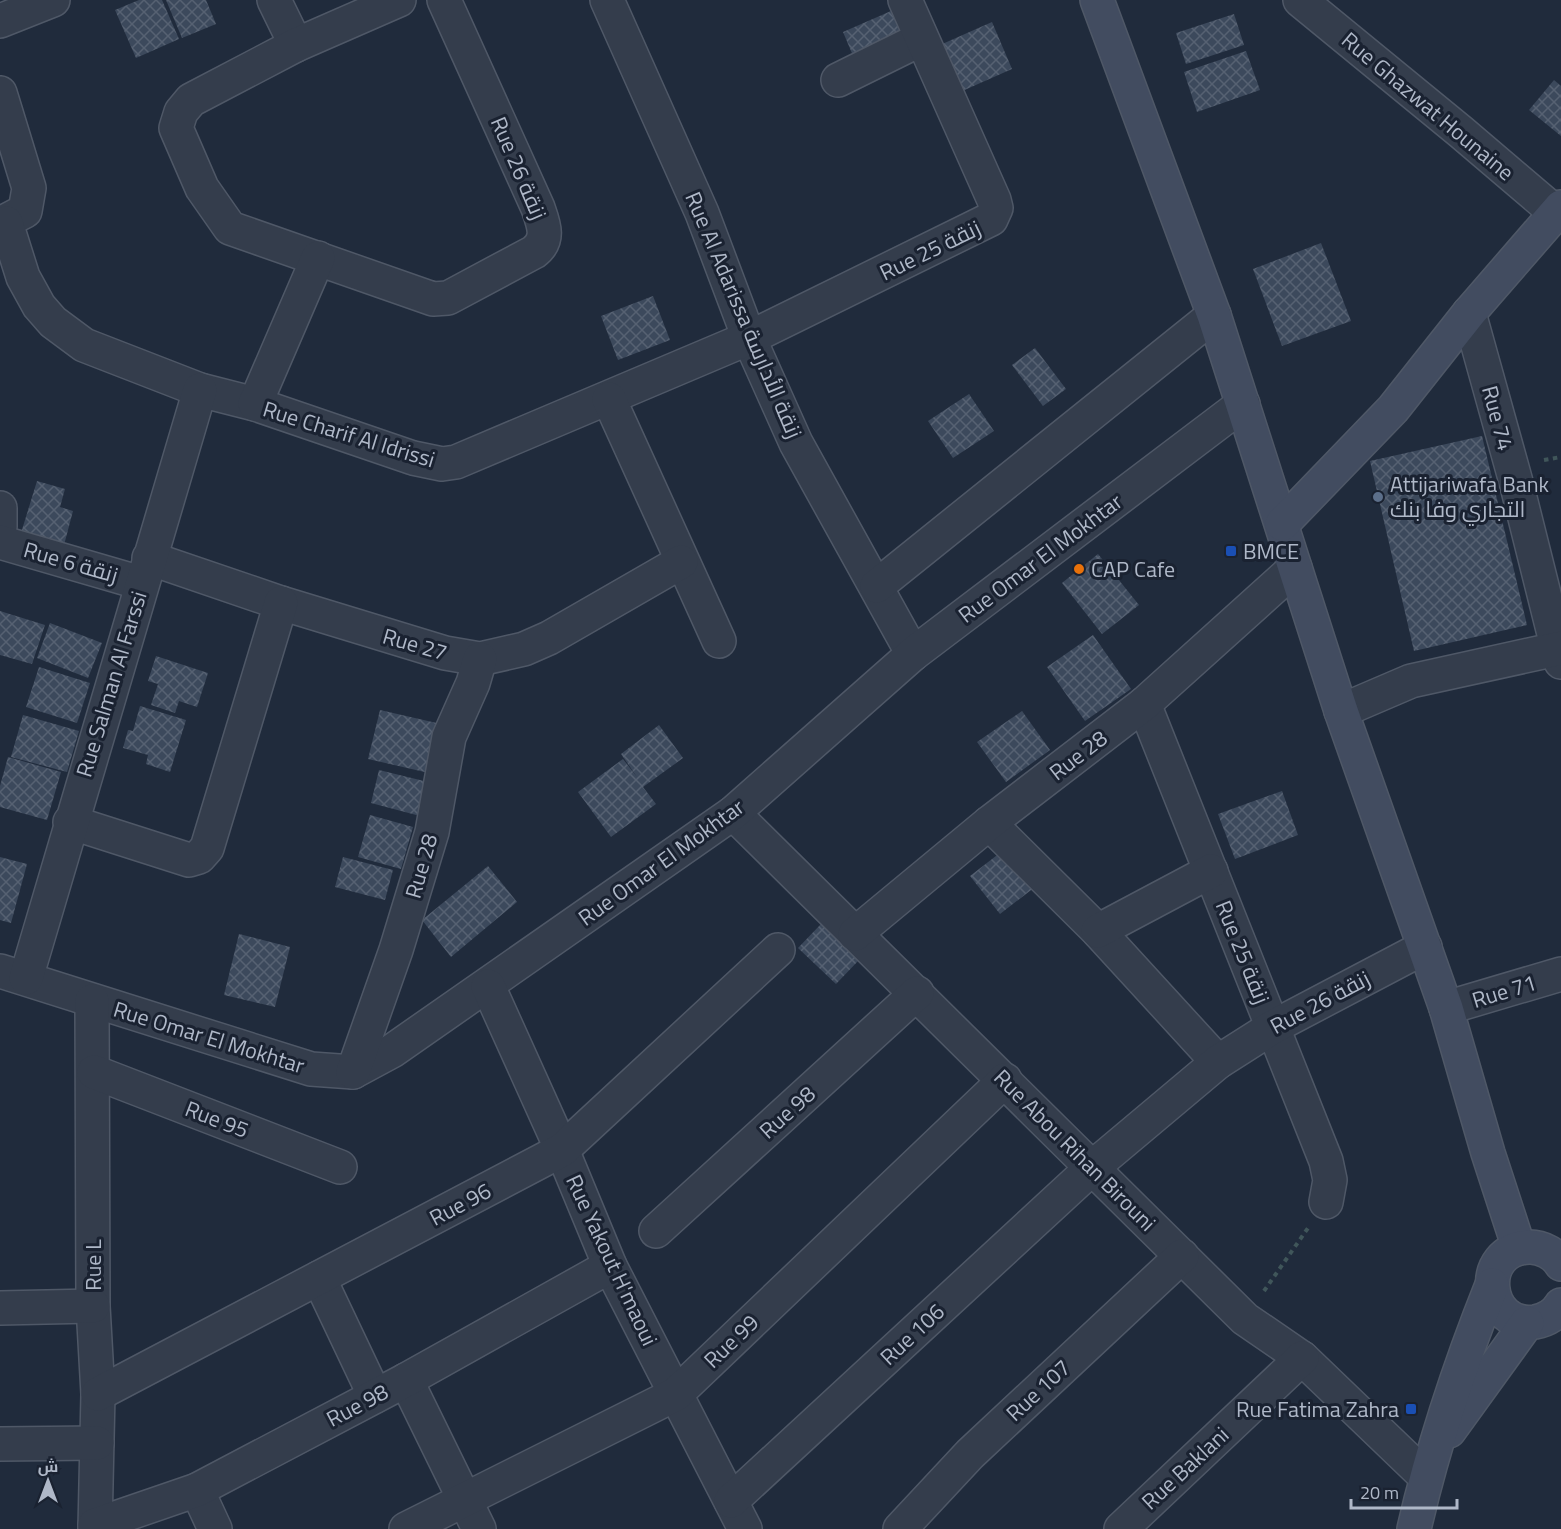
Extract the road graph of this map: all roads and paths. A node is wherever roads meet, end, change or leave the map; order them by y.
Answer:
1 (53, 0) edge
2 (274, 0) edge
3 (399, 0) edge
4 (444, 0) edge
5 (607, 0) edge
6 (905, 0) edge
7 (1097, 0) edge
8 (1300, 0) edge
9 (0, 21) edge
10 (921, 39) junction
11 (296, 45) junction
12 (838, 80) dead end
13 (0, 93) edge
14 (1558, 210) edge
15 (3, 223) edge
16 (318, 258) junction
17 (1469, 313) junction
18 (1214, 315) junction
19 (749, 338) junction
20 (200, 390) junction
21 (609, 399) junction
22 (255, 404) junction
23 (1243, 404) junction
24 (0, 508) edge
25 (1282, 524) junction
26 (0, 527) edge
27 (0, 542) edge
28 (681, 562) junction
29 (1294, 568) junction
30 (145, 570) junction
31 (877, 586) junction
32 (281, 603) junction
33 (719, 641) dead end
34 (1560, 653) edge
35 (913, 654) junction
36 (480, 658) junction
37 (1144, 704) junction
38 (1341, 711) junction
39 (733, 813) junction
40 (70, 822) junction
41 (989, 824) junction
42 (1211, 871) junction
43 (1098, 931) junction
44 (855, 934) junction
45 (1425, 947) junction
46 (778, 950) dead end
47 (1561, 974) edge
48 (13, 975) edge
49 (488, 986) junction
50 (917, 993) junction
51 (92, 1001) junction
52 (1446, 1008) junction
53 (1272, 1027) junction
54 (1218, 1062) junction
55 (94, 1072) junction
56 (353, 1072) junction
57 (1005, 1080) junction
58 (562, 1150) junction
59 (340, 1167) dead end
60 (1093, 1167) junction
61 (1326, 1202) joint
62 (656, 1231) dead end
63 (1519, 1248) junction
64 (1182, 1256) junction
65 (1561, 1264) edge
66 (610, 1266) junction
67 (319, 1278) junction
68 (1492, 1285) junction
69 (93, 1306) junction
70 (0, 1308) edge
71 (1560, 1312) edge
72 (1245, 1319) junction
73 (1527, 1323) junction
74 (1302, 1358) junction
75 (406, 1380) junction
76 (98, 1394) junction
77 (676, 1394) junction
78 (375, 1396) junction
79 (97, 1443) junction
80 (0, 1444) edge
81 (1429, 1465) junction
82 (197, 1490) junction
83 (465, 1500) junction
84 (738, 1515) edge
85 (95, 1527) edge
86 (215, 1529) edge
87 (406, 1529) edge
88 (478, 1529) edge
89 (900, 1529) edge
90 (1120, 1529) edge
91 (1414, 1529) edge

1 - 9 street
2 - 11 street
3 - 11 street, Rue 26 زنقة
4 - 16 street, Rue 26 زنقة
5 - 19 street, Rue Al Adarissa زنقة الأدارسة
6 - 10 street, Rue 25 زنقة
7 - 18 main road
8 - 14 street, Rue Ghazwat Hounaine
10 - 12 street
10 - 19 street, Rue 25 زنقة
11 - 16 street, Rue 26 زنقة
13 - 15 street
14 - 17 main road
15 - 20 street, Rue Charif Al Idrissi
16 - 22 street
17 - 25 main road
17 - 34 street, Rue 74
18 - 23 main road
18 - 31 street
19 - 21 street, Rue Charif Al Idrissi
19 - 31 street, Rue Al Adarissa زنقة الأدارسة
20 - 22 street, Rue Charif Al Idrissi
20 - 30 street, Rue Salman Al Farssi
21 - 22 street, Rue Charif Al Idrissi
21 - 28 street
23 - 25 main road
23 - 35 street, Rue Omar El Mokhtar
24 - 26 street
25 - 29 main road
27 - 30 street, Rue 6 زنقة
28 - 33 street
28 - 36 street, Rue 27
29 - 37 street, Rue 28
29 - 38 main road
30 - 32 street, Rue 27
30 - 40 street, Rue Salman Al Farssi
31 - 35 street, Rue Al Adarissa زنقة الأدارسة
32 - 36 street, Rue 27
32 - 40 street
34 - 38 street
35 - 39 street, Rue Omar El Mokhtar
36 - 56 street, Rue 28
37 - 41 street, Rue 28
37 - 42 street, Rue 25 زنقة
38 - 45 main road
39 - 44 street, Rue Abou Rihan Birouni
39 - 49 street, Rue Omar El Mokhtar
40 - 48 street, Rue Salman Al Farssi
41 - 43 street
41 - 44 street, Rue 28
42 - 43 street
42 - 53 street, Rue 25 زنقة
43 - 54 street
44 - 50 street, Rue Abou Rihan Birouni
45 - 52 main road
45 - 53 street, Rue 26 زنقة
46 - 58 street, Rue 96
47 - 52 street, Rue 71
48 - 51 street, Rue Omar El Mokhtar
49 - 56 street, Rue Omar El Mokhtar
49 - 58 street, Rue Yakout H'maoui
50 - 57 street, Rue Abou Rihan Birouni
50 - 62 street, Rue 98
51 - 55 street, Rue L
51 - 56 street, Rue Omar El Mokhtar
52 - 63 main road
53 - 54 street, Rue 26 زنقة
53 - 61 street, Rue 25 زنقة
54 - 60 street, Rue 26 زنقة
55 - 59 street, Rue 95
55 - 69 street, Rue L
57 - 60 street, Rue Abou Rihan Birouni
57 - 77 street, Rue 99
58 - 66 street, Rue Yakout H'maoui
58 - 67 street, Rue 96
60 - 64 street, Rue Abou Rihan Birouni
60 - 84 street, Rue 106
61 - 72 path
63 - 65 main road
63 - 68 main road
64 - 72 street, Rue Abou Rihan Birouni
64 - 89 street, Rue 107
66 - 75 street, Rue 98
66 - 77 street, Rue Yakout H'maoui
67 - 76 street, Rue 96
67 - 78 street
68 - 73 main road
68 - 81 main road
69 - 70 street
69 - 76 street, Rue L
71 - 73 main road
72 - 74 street, Rue Abou Rihan Birouni
73 - 81 main road
74 - 81 street, Rue Abou Rihan Birouni
74 - 90 street, Rue Baklani
75 - 78 street, Rue 98
75 - 83 street
76 - 79 street, Rue L
77 - 83 street, Rue 99
77 - 84 street, Rue Yakout H'maoui
78 - 82 street, Rue 98
79 - 80 street
79 - 85 street, Rue L
81 - 91 main road
82 - 85 street, Rue 98
82 - 86 street
83 - 87 street, Rue 99
83 - 88 street

